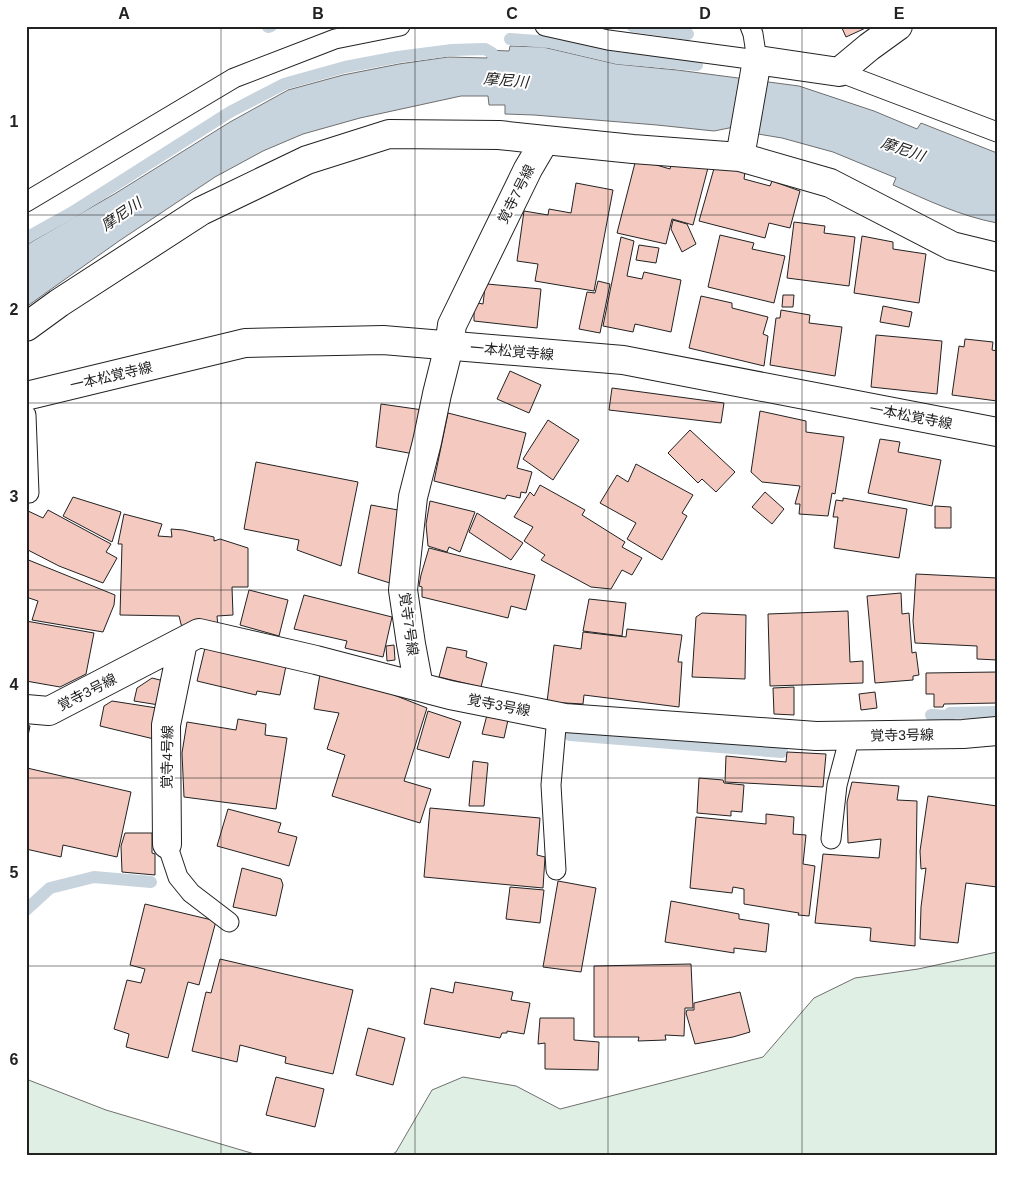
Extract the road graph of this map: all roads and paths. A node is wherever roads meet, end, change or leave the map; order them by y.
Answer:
1 (400, 26) edge
2 (545, 26) edge
3 (750, 26) edge
4 (898, 26) edge
5 (755, 66) junction
6 (839, 72) junction
7 (997, 132) edge
8 (544, 140) junction
9 (741, 147) junction
10 (26, 202) edge
11 (997, 257) edge
12 (26, 327) edge
13 (449, 346) junction
14 (26, 396) edge
15 (26, 415) edge
16 (997, 432) edge
17 (29, 493) dead end
18 (184, 642) junction
19 (419, 688) junction
20 (26, 709) edge
21 (557, 716) junction
22 (997, 732) edge
23 (850, 736) junction
24 (831, 839) dead end
25 (167, 844) joint
26 (556, 870) dead end
27 (229, 922) dead end

1 - 10 lane
2 - 5 lane
3 - 5 lane
4 - 6 street
5 - 6 street
5 - 9 street
6 - 7 lane
8 - 9 street
8 - 12 street
8 - 13 street, 覚寺7号線
9 - 11 street
13 - 14 street, 一本松覚寺線
13 - 16 street, 一本松覚寺線
13 - 19 street, 覚寺7号線
15 - 17 lane
18 - 19 street, 覚寺3号線
18 - 20 street, 覚寺3号線
18 - 25 street, 覚寺4号線
19 - 21 street, 覚寺3号線
21 - 23 street, 覚寺3号線
21 - 26 lane
22 - 23 street, 覚寺3号線
23 - 24 lane
25 - 27 lane

